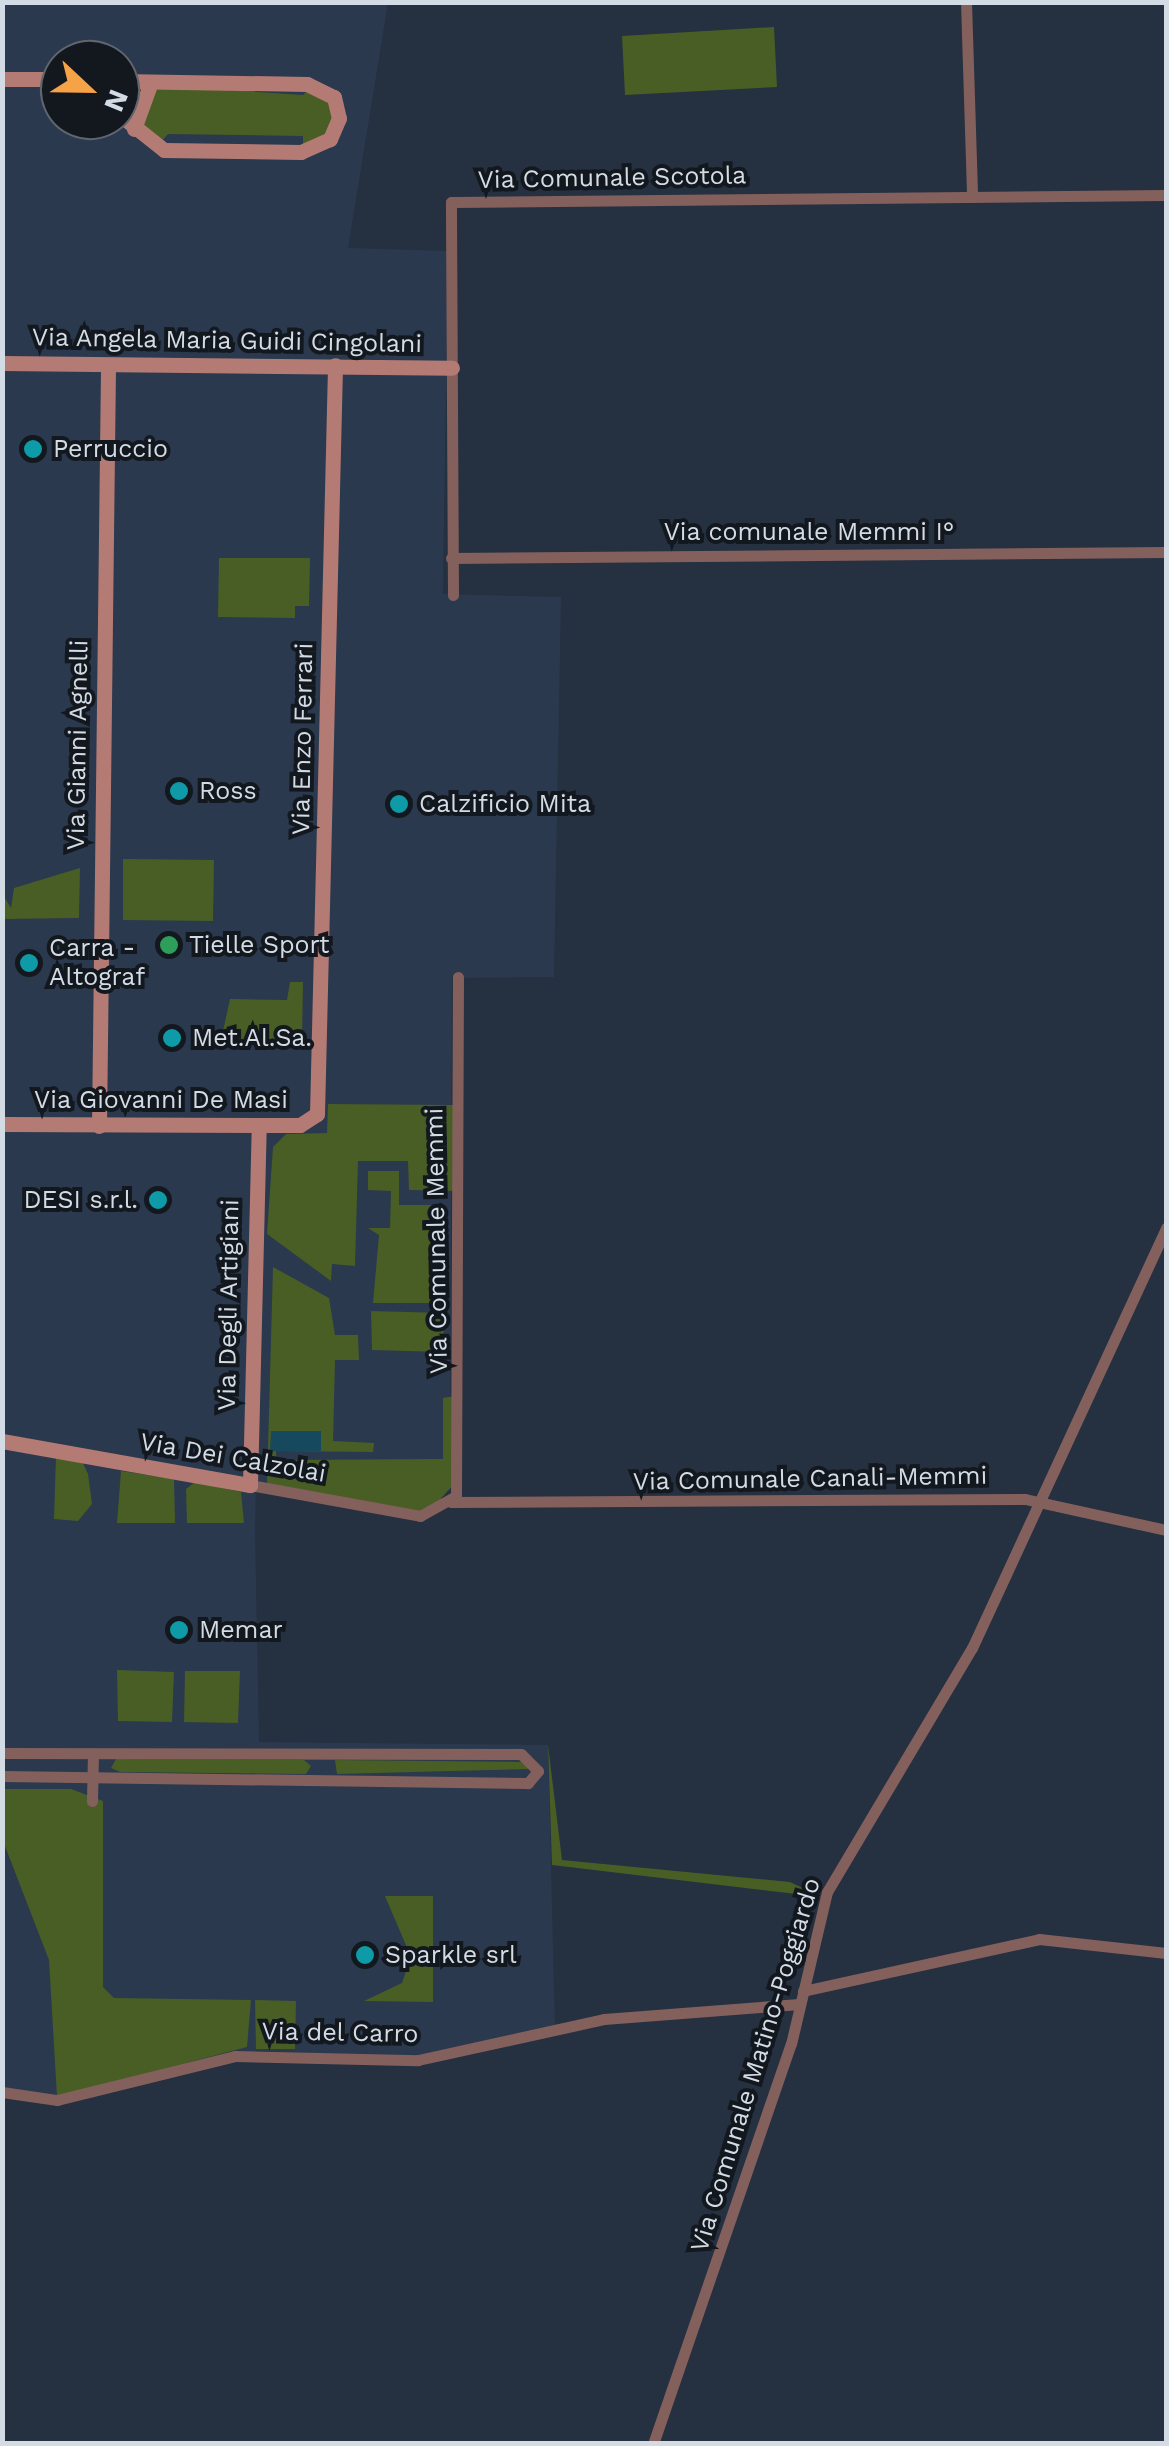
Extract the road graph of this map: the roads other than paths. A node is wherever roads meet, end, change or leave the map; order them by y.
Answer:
1 (966, 2) edge
2 (2, 79) edge
3 (40, 80) edge
4 (140, 82) edge
5 (151, 82) junction
6 (140, 112) edge
7 (140, 133) edge
8 (1166, 194) edge
9 (972, 197) junction
10 (2, 364) edge
11 (108, 365) junction
12 (335, 365) junction
13 (452, 368) junction
14 (1166, 552) edge
15 (452, 558) junction
16 (453, 595) dead end
17 (458, 977) dead end
18 (317, 1114) joint
19 (2, 1124) edge
20 (98, 1126) junction
21 (259, 1126) junction
22 (1166, 1228) edge
23 (2, 1441) edge
24 (250, 1485) junction
25 (1039, 1500) junction
26 (451, 1502) junction
27 (1166, 1530) edge
28 (2, 1754) edge
29 (92, 1754) junction
30 (321, 1756) junction
31 (2, 1776) edge
32 (92, 1777) junction
33 (321, 1778) junction
34 (92, 1801) dead end
35 (1166, 1953) edge
36 (801, 1997) junction
37 (2, 2092) edge
38 (653, 2444) edge

1 - 9 street
2 - 3 street
4 - 5 street
5 - 6 street
5 - 7 street
8 - 9 street, Via Comunale Scotola
9 - 13 street, Via Comunale Scotola
10 - 11 street, Via Angela Maria Guidi Cingolani
11 - 12 street, Via Angela Maria Guidi Cingolani
11 - 20 street, Via Gianni Agnelli
12 - 13 street, Via Angela Maria Guidi Cingolani
12 - 18 street, Via Enzo Ferrari
13 - 15 street, Via Comunale Scotola
14 - 15 street, Via comunale Memmi I°
15 - 16 street, Via Comunale Scotola
17 - 26 street, Via Comunale Memmi
18 - 21 street, Via Giovanni De Masi
19 - 20 street, Via Giovanni De Masi
20 - 21 street, Via Giovanni De Masi
21 - 24 street, Via Degli Artigiani
22 - 25 street, Via Comunale Matino-Poggiardo
23 - 24 street, Via Dei Calzolai
24 - 26 street, Via Dei Calzolai
25 - 26 street, Via Comunale Canali-Memmi
25 - 27 street, Via Comunale Canali-Memmi
25 - 36 street, Via Comunale Matino-Poggiardo
28 - 29 street
29 - 30 street
29 - 32 street
30 - 33 street
30 - 33 street
31 - 32 street
32 - 33 street
32 - 34 street
35 - 36 street, Via del Carro
36 - 37 street, Via del Carro
36 - 38 street, Via Comunale Matino-Poggiardo

